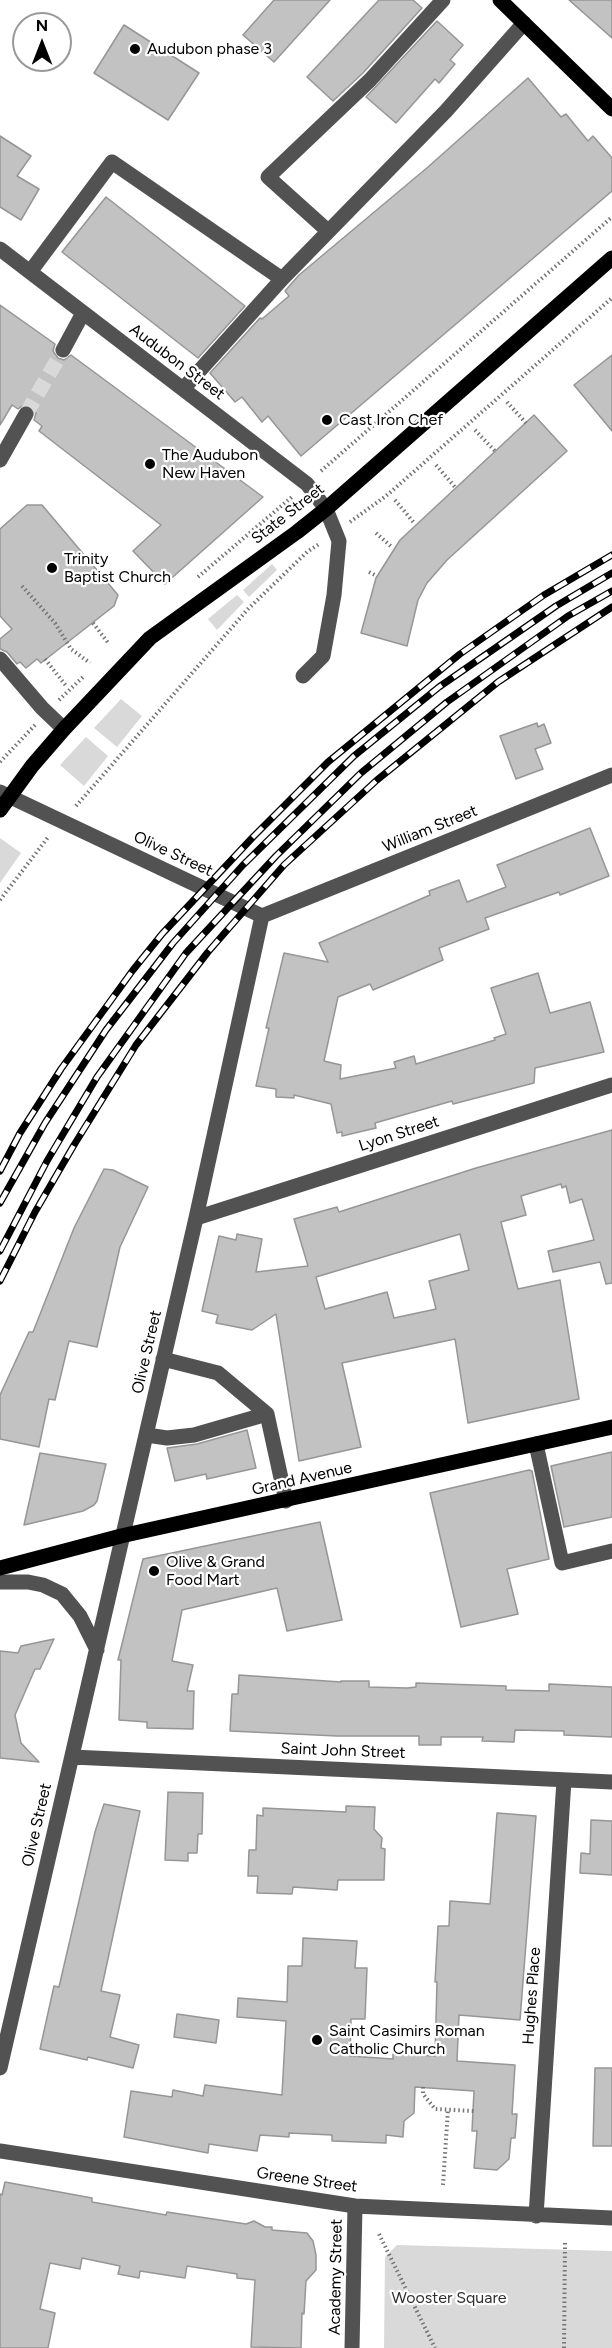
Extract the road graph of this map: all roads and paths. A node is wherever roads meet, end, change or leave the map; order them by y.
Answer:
1 (443, 0) edge
2 (500, 0) edge
3 (524, 23) junction
4 (612, 108) edge
5 (612, 217) edge
6 (328, 231) junction
7 (0, 249) edge
8 (612, 258) edge
9 (30, 272) junction
10 (282, 279) junction
11 (612, 298) edge
12 (83, 313) junction
13 (63, 350) tunnel mouth
14 (183, 389) junction
15 (507, 402) dead end
16 (26, 414) tunnel mouth
17 (526, 423) dead end
18 (475, 430) dead end
19 (495, 451) dead end
20 (0, 460) edge
21 (435, 465) dead end
22 (321, 471) dead end
23 (455, 487) dead end
24 (395, 500) dead end
25 (326, 509) junction
26 (415, 524) dead end
27 (336, 532) junction
28 (376, 533) dead end
29 (393, 548) dead end
30 (369, 572) dead end
31 (377, 576) dead end
32 (22, 586) dead end
33 (93, 623) dead end
34 (109, 644) dead end
35 (0, 659) edge
36 (45, 659) dead end
37 (90, 663) dead end
38 (303, 676) dead end
39 (67, 687) dead end
40 (64, 729) junction
41 (612, 775) edge
42 (4, 794) edge
43 (0, 810) edge
44 (62, 821) junction
45 (0, 900) edge
46 (262, 916) junction
47 (612, 1085) edge
48 (196, 1218) junction
49 (164, 1359) junction
50 (267, 1414) junction
51 (612, 1427) edge
52 (147, 1435) junction
53 (536, 1444) junction
54 (286, 1501) junction
55 (121, 1536) junction
56 (612, 1551) edge
57 (0, 1568) edge
58 (0, 1582) edge
59 (97, 1650) junction
60 (72, 1757) junction
61 (564, 1780) junction
62 (612, 1782) edge
63 (0, 2068) edge
64 (423, 2087) dead end
65 (448, 2109) junction
66 (474, 2111) dead end
67 (0, 2151) edge
68 (443, 2186) dead end
69 (355, 2206) junction
70 (536, 2216) junction
71 (612, 2218) edge
72 (379, 2234) dead end
73 (565, 2242) dead end
74 (352, 2348) edge
75 (435, 2348) edge
76 (564, 2348) edge

1 - 6 street
2 - 3 main road
3 - 4 main road
3 - 6 street
5 - 22 path
6 - 10 street
7 - 9 street, Audubon Street
8 - 25 main road, State Street
9 - 10 street
9 - 12 street, Audubon Street
10 - 14 street
11 - 27 path
12 - 13 street
12 - 14 street, Audubon Street
14 - 25 street, Audubon Street
15 - 17 path
16 - 20 street
18 - 19 path
21 - 23 path
24 - 26 path
25 - 27 street, Audubon Street
25 - 40 main road, State Street
27 - 38 street
27 - 44 path
28 - 29 path
30 - 31 path
32 - 37 path
33 - 34 path
35 - 40 street
36 - 39 path
40 - 42 main road, State Street
41 - 46 street, William Street
42 - 43 main road, State Street
42 - 44 street, Olive Street
44 - 45 path
44 - 46 street, Olive Street
46 - 48 street, Olive Street
47 - 48 street, Lyon Street
48 - 49 street, Olive Street
49 - 50 street
49 - 52 street, Olive Street
50 - 52 street
50 - 54 street
51 - 53 main road, Grand Avenue
52 - 55 street, Olive Street
53 - 54 main road, Grand Avenue
53 - 56 street
54 - 55 main road, Grand Avenue
55 - 57 main road, Grand Avenue
55 - 59 street, Olive Street
58 - 59 street
59 - 60 street, Olive Street
60 - 61 street, Saint John Street
60 - 63 street, Olive Street
61 - 62 street, Saint John Street
61 - 70 street, Hughes Place
64 - 65 path
65 - 66 path
65 - 68 path
67 - 69 street, Greene Street
69 - 70 street, Greene Street
69 - 74 street, Academy Street
70 - 71 street, Greene Street
72 - 75 path
73 - 76 path

